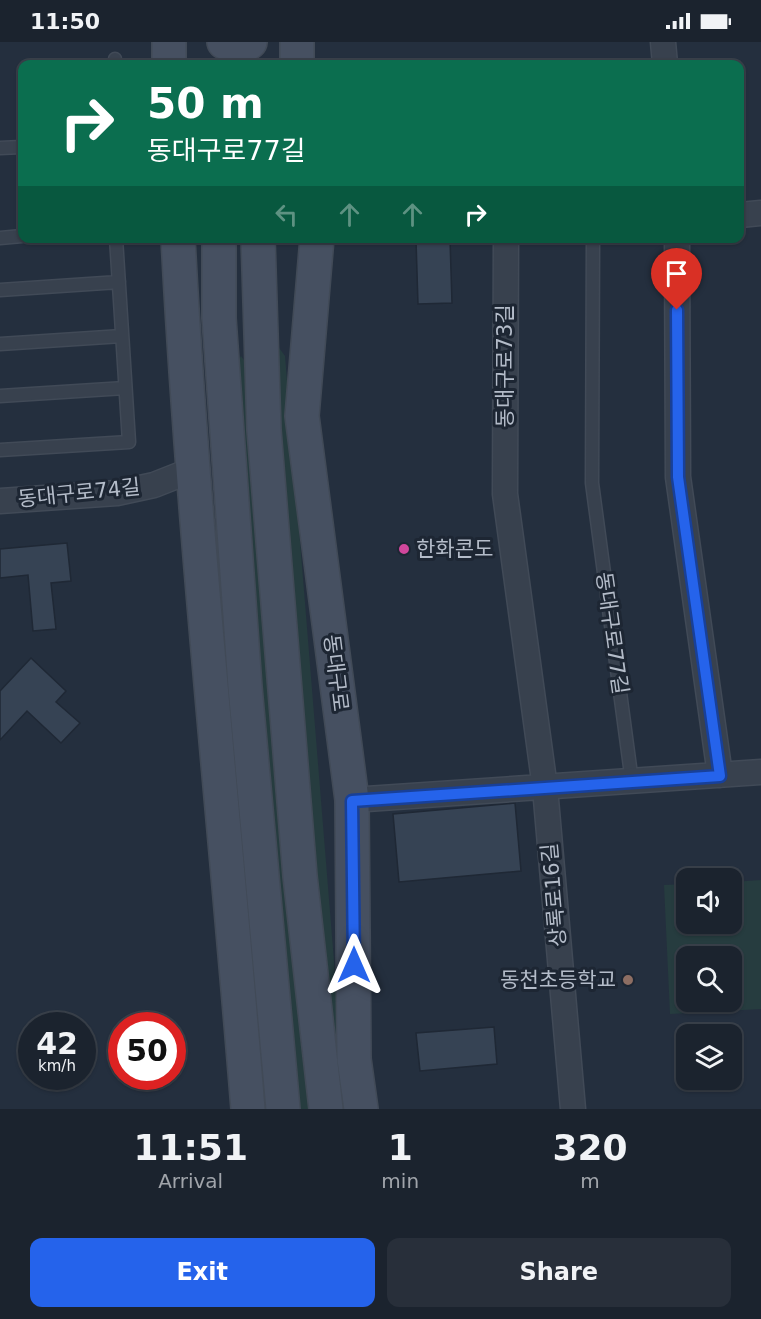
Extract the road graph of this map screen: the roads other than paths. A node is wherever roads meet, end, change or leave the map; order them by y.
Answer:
1 (169, 42) edge
2 (218, 42) edge
3 (224, 42) edge
4 (250, 42) edge
5 (258, 42) edge
6 (297, 42) edge
7 (663, 42) edge
8 (169, 60) edge
9 (218, 60) edge
10 (258, 60) edge
11 (297, 60) edge
12 (665, 60) edge
13 (18, 147) edge
14 (0, 148) edge
15 (761, 213) edge
16 (744, 214) edge
17 (18, 236) edge
18 (0, 238) edge
19 (116, 243) edge
20 (178, 243) edge
21 (219, 243) edge
22 (258, 243) edge
23 (317, 243) edge
24 (506, 243) edge
25 (592, 243) edge
26 (677, 243) edge
27 (118, 282) junction
28 (0, 290) edge
29 (122, 336) junction
30 (0, 344) edge
31 (125, 388) junction
32 (0, 396) edge
33 (0, 450) edge
34 (192, 470) junction
35 (0, 501) edge
36 (761, 772) edge
37 (720, 776) junction
38 (632, 782) junction
39 (545, 788) junction
40 (352, 801) junction
41 (248, 1109) edge
42 (283, 1109) edge
43 (326, 1109) edge
44 (361, 1109) edge
45 (573, 1109) edge

1 - 8 main road
2 - 9 main road
3 - 4 main road
5 - 10 main road
6 - 11 main road
7 - 12 street
13 - 14 lane
15 - 16 street
17 - 18 lane
19 - 27 lane
20 - 34 main road
21 - 42 main road
22 - 43 main road
23 - 40 main road, 동대구로
24 - 39 street, 동대구로73길
25 - 38 lane, 동대구로77길
26 - 37 street
27 - 28 lane
27 - 29 lane
29 - 30 lane
29 - 31 lane
31 - 32 lane
31 - 33 lane
34 - 35 street, 동대구로74길
34 - 41 main road
36 - 37 street
37 - 38 street
38 - 39 street
39 - 40 street
39 - 45 street, 상록로16길
40 - 44 main road, 동대구로

